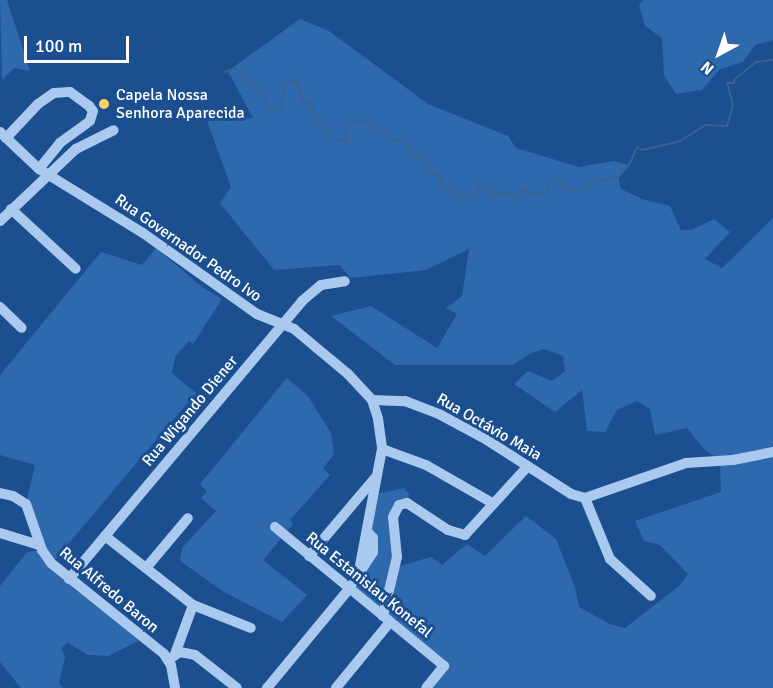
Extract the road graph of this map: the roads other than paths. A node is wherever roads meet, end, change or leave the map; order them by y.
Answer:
1 (114, 130) dead end
2 (3, 135) edge
3 (43, 171) junction
4 (11, 209) junction
5 (0, 221) edge
6 (76, 269) dead end
7 (345, 281) dead end
8 (0, 307) edge
9 (283, 324) junction
10 (22, 328) dead end
11 (372, 400) junction
12 (382, 448) junction
13 (773, 452) edge
14 (528, 466) junction
15 (376, 476) junction
16 (0, 493) edge
17 (585, 498) junction
18 (355, 502) junction
19 (494, 504) junction
20 (370, 510) junction
21 (188, 518) dead end
22 (274, 527) dead end
23 (0, 532) edge
24 (105, 536) junction
25 (39, 545) junction
26 (309, 556) junction
27 (146, 568) junction
28 (69, 579) junction
29 (349, 589) junction
30 (651, 597) dead end
31 (193, 605) junction
32 (387, 619) junction
33 (251, 628) dead end
34 (171, 657) junction
35 (175, 688) edge
36 (237, 688) edge
37 (267, 688) edge
38 (336, 688) edge
39 (426, 688) edge

1 - 3 street
2 - 3 street, Rua Governador Pedro Ivo
2 - 3 street
3 - 4 street
3 - 9 street, Rua Governador Pedro Ivo
4 - 5 street
4 - 6 street
7 - 9 street, Rua Wigando Diener
8 - 10 street
9 - 11 street, Rua Governador Pedro Ivo
9 - 24 street, Rua Wigando Diener
11 - 12 street
11 - 14 street, Rua Octávio Maia
12 - 15 street
12 - 19 street
13 - 17 street
14 - 17 street, Rua Octávio Maia
14 - 19 street
15 - 18 street
15 - 20 street
16 - 25 street, Rua Alfredo Baron
17 - 30 street
18 - 20 street
18 - 26 street
19 - 32 street
20 - 29 street
21 - 27 street
22 - 26 street, Rua Estanislau Konefal
23 - 25 street
24 - 27 street
24 - 28 street, Rua Wigando Diener
25 - 28 street, Rua Alfredo Baron
26 - 29 street, Rua Estanislau Konefal
27 - 31 street
28 - 34 street, Rua Alfredo Baron
29 - 32 street, Rua Estanislau Konefal
29 - 37 street
31 - 33 street
31 - 34 street
32 - 38 street
32 - 39 street, Rua Estanislau Konefal
34 - 35 street
34 - 36 street

